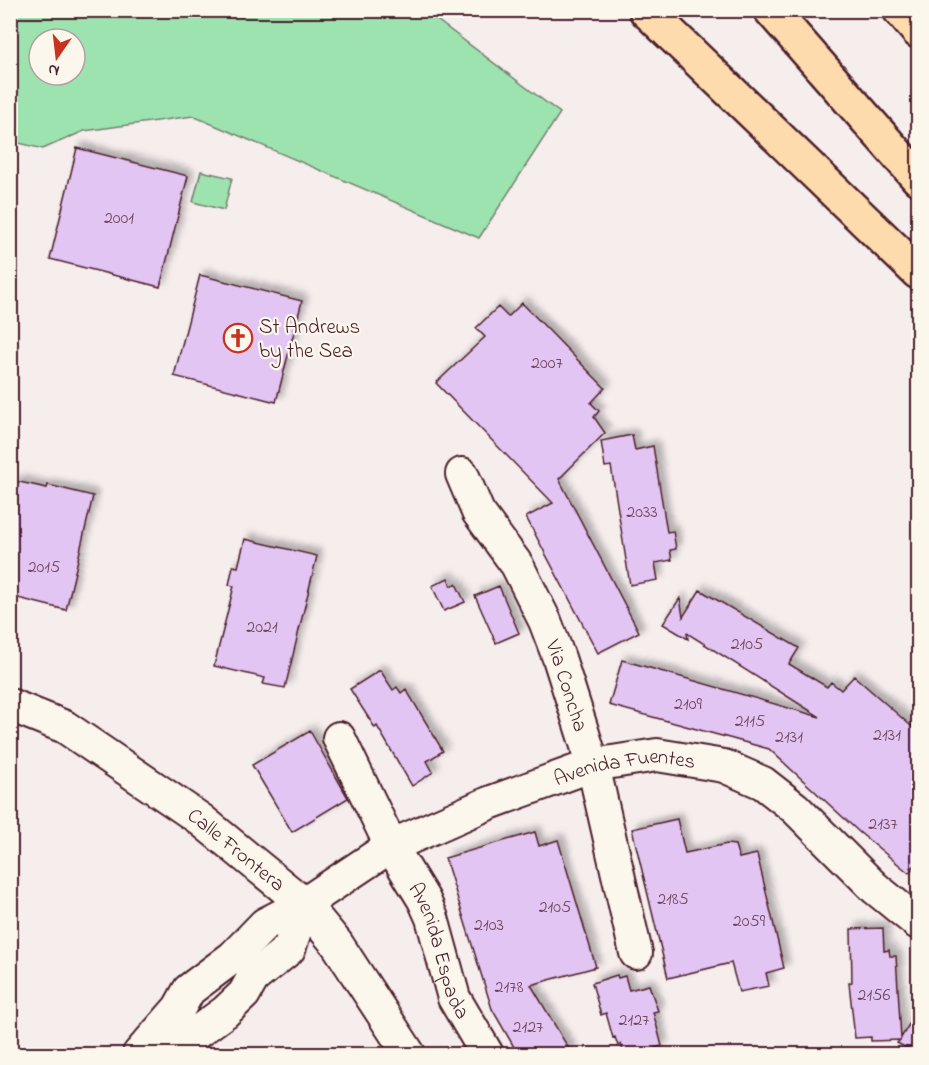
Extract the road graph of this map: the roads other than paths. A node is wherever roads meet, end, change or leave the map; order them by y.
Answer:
1 (646, 10) edge
2 (771, 10) edge
3 (900, 10) edge
4 (918, 31) edge
5 (918, 178) edge
6 (918, 272) edge
7 (462, 474) dead end
8 (10, 705) edge
9 (339, 738) dead end
10 (593, 765) junction
11 (392, 846) junction
12 (304, 904) junction
13 (918, 923) edge
14 (636, 953) dead end
15 (226, 961) junction
16 (244, 994) junction
17 (181, 1013) junction
18 (118, 1054) edge
19 (139, 1054) edge
20 (167, 1054) edge
21 (408, 1054) edge
22 (487, 1054) edge

1 - 6 highway
2 - 5 highway
3 - 4 highway
7 - 10 street, Via Concha
8 - 12 street, Calle Frontera
9 - 11 street, Avenida Espada
10 - 11 street, Avenida Fuentes
10 - 13 street, Avenida Fuentes
10 - 14 street, Via Concha
11 - 12 street, Avenida Fuentes
11 - 22 street, Avenida Espada
12 - 15 street, Avenida Fuentes
12 - 16 street
12 - 21 street, Calle Frontera
15 - 16 street
15 - 17 street, Avenida Fuentes
16 - 17 street
17 - 18 street
17 - 19 street
17 - 20 street

